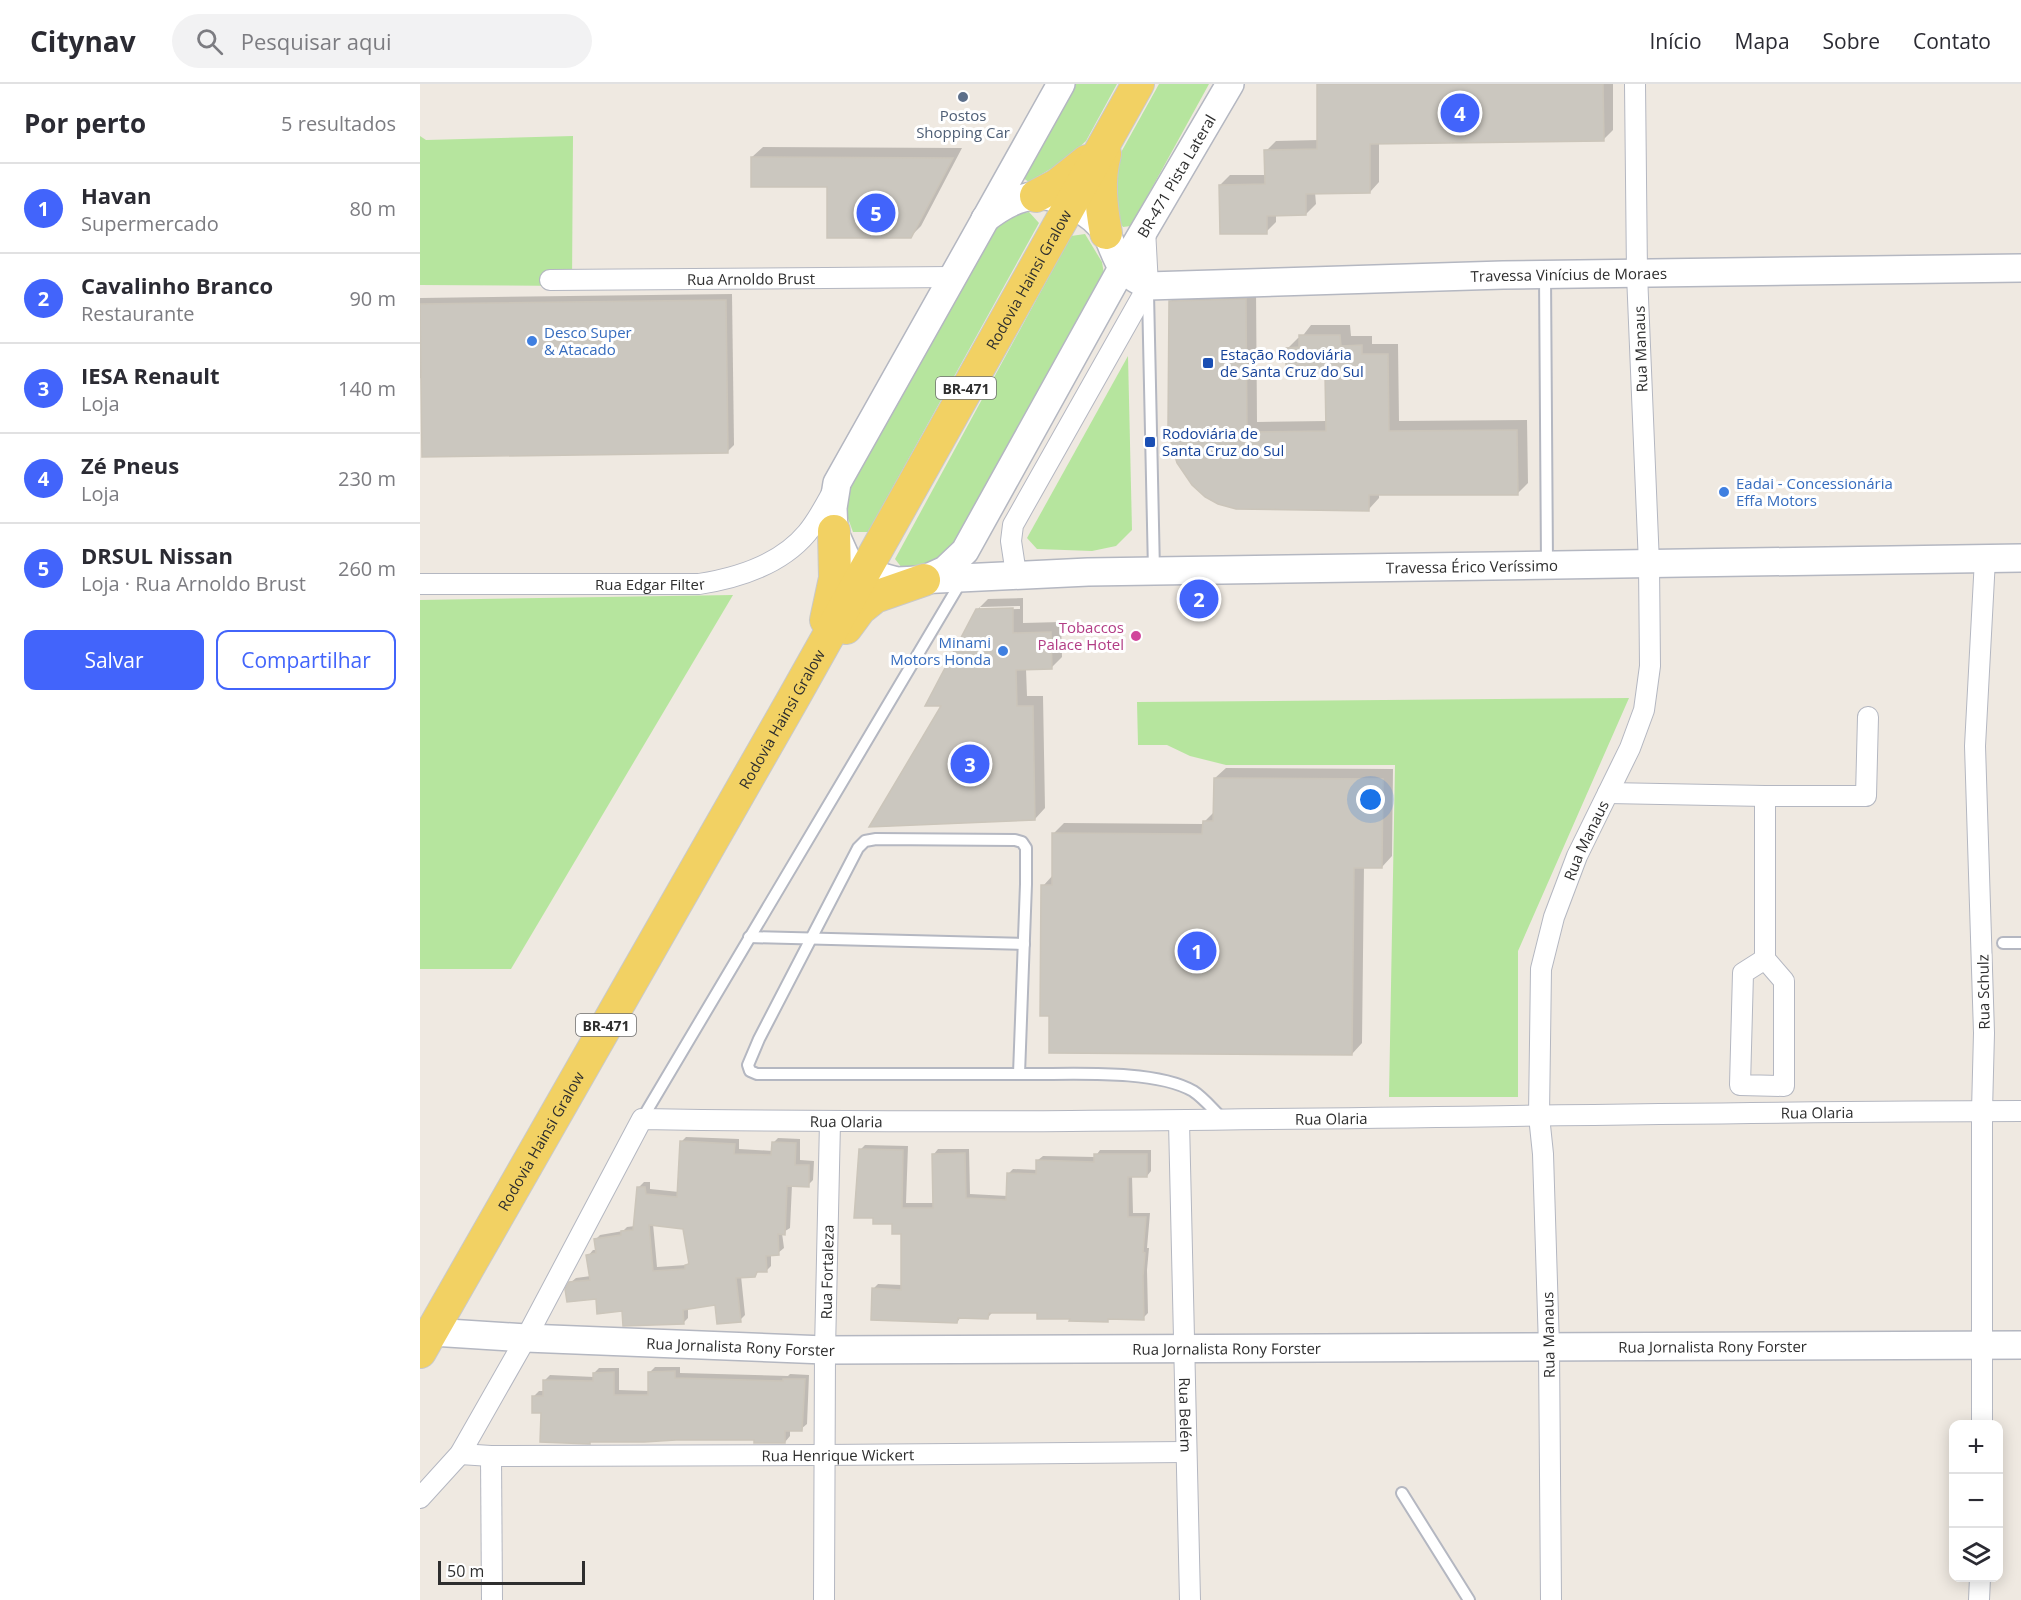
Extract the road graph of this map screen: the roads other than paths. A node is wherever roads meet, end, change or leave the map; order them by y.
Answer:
1 (1061, 84) edge
2 (1138, 84) edge
3 (1230, 84) edge
4 (1635, 84) edge
5 (1111, 132) junction
6 (1036, 196) junction
7 (1070, 204) junction
8 (983, 221) junction
9 (1145, 229) junction
10 (1106, 232) junction
11 (1122, 268) junction
12 (2021, 268) edge
13 (1637, 274) junction
14 (1545, 275) junction
15 (953, 277) junction
16 (550, 280) dead end
17 (1148, 286) junction
18 (837, 483) junction
19 (834, 531) junction
20 (965, 551) junction
21 (2021, 558) edge
22 (1985, 559) junction
23 (1649, 564) junction
24 (1547, 565) junction
25 (864, 572) junction
26 (1154, 572) junction
27 (1016, 574) junction
28 (963, 578) junction
29 (924, 580) junction
30 (420, 584) edge
31 (793, 699) junction
32 (1868, 717) dead end
33 (1608, 793) junction
34 (1765, 796) junction
35 (749, 937) junction
36 (809, 940) junction
37 (2003, 943) dead end
38 (2021, 943) edge
39 (1024, 944) junction
40 (1765, 959) junction
41 (1019, 1074) junction
42 (1982, 1111) junction
43 (2021, 1111) edge
44 (1539, 1116) junction
45 (642, 1119) junction
46 (1224, 1120) junction
47 (1179, 1121) junction
48 (830, 1122) junction
49 (526, 1338) junction
50 (426, 1342) edge
51 (1983, 1345) junction
52 (2021, 1345) edge
53 (1549, 1347) junction
54 (1183, 1349) junction
55 (825, 1350) junction
56 (1982, 1420) edge
57 (1185, 1452) junction
58 (460, 1454) junction
59 (824, 1455) junction
60 (491, 1456) junction
61 (1402, 1493) dead end
62 (420, 1498) edge
63 (1980, 1582) edge
64 (492, 1600) edge
65 (825, 1600) edge
66 (1190, 1600) edge
67 (1469, 1600) edge
68 (1551, 1600) edge
69 (1980, 1600) edge

1 - 8 street
2 - 5 main road, Rodovia Hainsi Gralow / BR-471
3 - 9 street, BR-471 Pista Lateral
4 - 13 street, Rua Manaus
5 - 6 main road
5 - 7 main road, Rodovia Hainsi Gralow / BR-471
5 - 10 main road
6 - 7 street
6 - 8 street
7 - 10 street
7 - 25 main road, Rodovia Hainsi Gralow / BR-471
8 - 15 street
9 - 11 street, BR-471 Pista Lateral
9 - 17 street
10 - 11 street
11 - 17 street
11 - 20 street, BR-471 Pista Lateral
12 - 13 street, Travessa Vinícius de Moraes
13 - 14 street, Travessa Vinícius de Moraes
13 - 23 street, Rua Manaus
14 - 17 street, Travessa Vinícius de Moraes
14 - 24 lane
15 - 16 street, Rua Arnoldo Brust
15 - 18 street
17 - 26 lane
17 - 27 street
18 - 19 street
18 - 30 street, Rua Edgar Filter
19 - 25 street
19 - 31 main road
20 - 28 lane
20 - 29 street, BR-471 Pista Lateral
21 - 22 street, Travessa Érico Veríssimo
22 - 23 street, Travessa Érico Veríssimo
22 - 42 street, Rua Schulz
23 - 24 street, Travessa Érico Veríssimo
23 - 33 street, Rua Manaus
24 - 26 street, Travessa Érico Veríssimo
25 - 29 street, Travessa Érico Veríssimo
25 - 31 main road, Rodovia Hainsi Gralow / BR-471
26 - 27 street, Travessa Érico Veríssimo
27 - 28 street, Travessa Érico Veríssimo
28 - 29 street, Travessa Érico Veríssimo
28 - 35 lane
29 - 31 main road
31 - 50 main road, Rodovia Hainsi Gralow / BR-471
32 - 34 street
33 - 34 street
33 - 44 street, Rua Manaus
34 - 40 street
35 - 36 lane
35 - 45 lane
36 - 39 lane
36 - 39 lane
36 - 41 lane
37 - 38 lane
39 - 41 lane
40 - 40 street
41 - 46 lane
42 - 43 street, Rua Olaria
42 - 44 street, Rua Olaria
42 - 51 street, Rua Schulz
44 - 46 street, Rua Olaria
44 - 53 street, Rua Manaus
45 - 48 street, Rua Olaria
45 - 49 street
46 - 47 street, Rua Olaria
47 - 48 street, Rua Olaria
47 - 54 street, Rua Belém
48 - 55 street, Rua Fortaleza
49 - 50 street, Rua Jornalista Rony Forster
49 - 55 street, Rua Jornalista Rony Forster
49 - 58 street
51 - 52 street, Rua Jornalista Rony Forster
51 - 53 street, Rua Jornalista Rony Forster
51 - 56 street, Rua Schulz
53 - 54 street, Rua Jornalista Rony Forster
53 - 68 street, Rua Manaus
54 - 55 street, Rua Jornalista Rony Forster
54 - 57 street, Rua Belém
55 - 59 street, Rua Fortaleza
57 - 59 street, Rua Henrique Wickert
57 - 66 street, Rua Belém
58 - 60 street, Rua Henrique Wickert
58 - 62 street
59 - 60 street, Rua Henrique Wickert
59 - 65 street, Rua Fortaleza
60 - 64 street
61 - 67 lane
63 - 69 street

